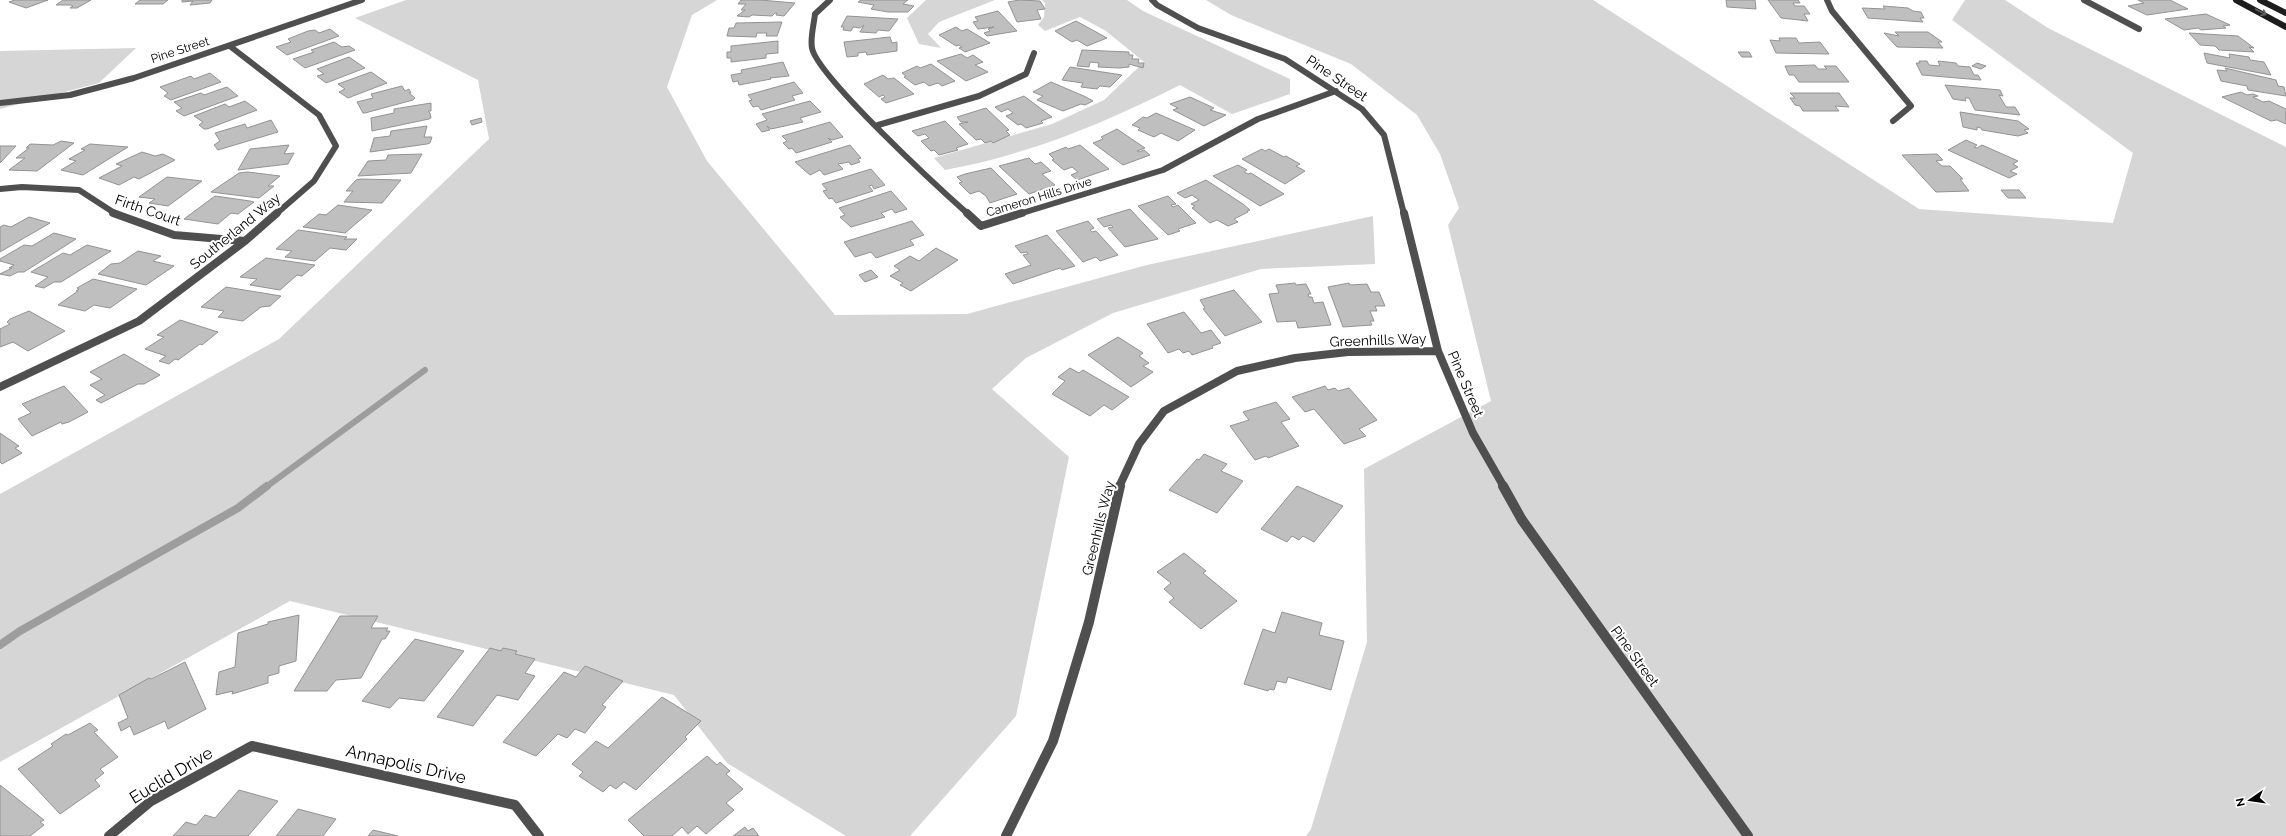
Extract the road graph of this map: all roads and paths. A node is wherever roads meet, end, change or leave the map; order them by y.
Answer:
1 (362, 0) edge
2 (830, 0) edge
3 (1152, 0) edge
4 (1827, 0) edge
5 (2084, 0) edge
6 (2236, 0) edge
7 (2260, 0) edge
8 (2286, 12) edge
9 (2286, 27) edge
10 (2139, 29) dead end
11 (233, 45) junction
12 (1034, 53) dead end
13 (1336, 91) junction
14 (0, 102) edge
15 (1893, 122) dead end
16 (878, 125) junction
17 (0, 188) edge
18 (245, 241) junction
19 (1438, 351) junction
20 (0, 387) edge
21 (252, 746) joint
22 (109, 836) edge
23 (539, 836) edge
24 (1006, 836) edge
25 (1748, 836) edge

1 - 11 street, Pine Street
2 - 16 street, Cameron Hills Drive
3 - 13 street, Pine Street
4 - 15 street
5 - 10 street
6 -> 9 main road
7 - 8 main road
11 - 14 street, Pine Street
11 - 18 street, Southerland Way
12 - 16 street
13 - 16 street, Cameron Hills Drive
13 - 19 street, Pine Street
17 - 18 street, Firth Court
18 - 20 street, Southerland Way
19 - 24 street, Greenhills Way
19 - 25 street, Pine Street
21 - 22 street, Euclid Drive
21 - 23 street, Annapolis Drive

